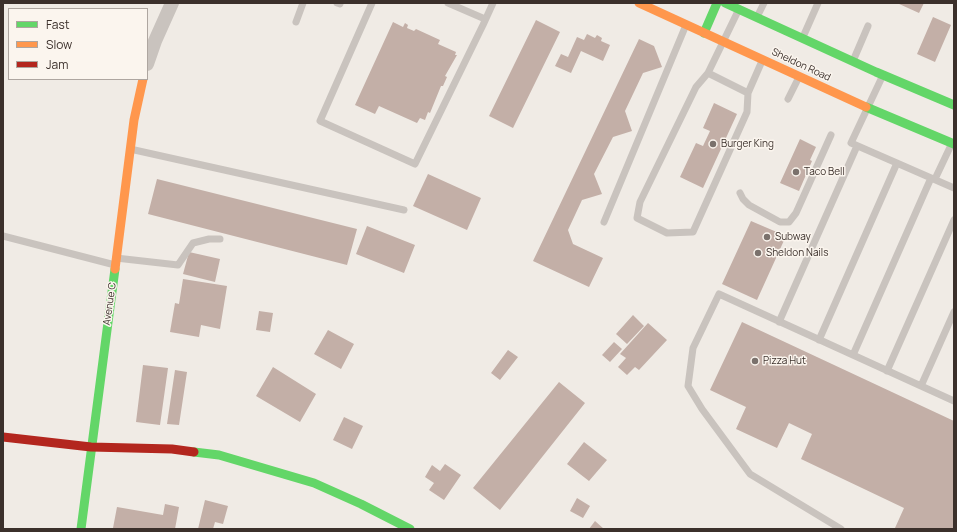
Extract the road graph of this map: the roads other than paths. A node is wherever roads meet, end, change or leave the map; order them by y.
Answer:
1 (172, 3) edge
2 (303, 3) edge
3 (372, 3) edge
4 (448, 3) edge
5 (492, 3) edge
6 (640, 3) edge
7 (717, 3) edge
8 (764, 3) edge
9 (818, 3) edge
10 (728, 4) edge
11 (739, 9) junction
12 (757, 18) junction
13 (485, 19) junction
14 (296, 22) dead end
15 (686, 24) junction
16 (868, 26) dead end
17 (704, 33) junction
18 (802, 38) junction
19 (723, 41) junction
20 (762, 60) junction
21 (148, 61) edge
22 (853, 62) junction
23 (708, 73) junction
24 (883, 75) junction
25 (799, 77) junction
26 (143, 80) edge
27 (748, 93) junction
28 (788, 99) dead end
29 (954, 105) edge
30 (867, 108) junction
31 (831, 134) dead end
32 (953, 144) edge
33 (857, 146) junction
34 (130, 149) junction
35 (897, 163) junction
36 (933, 179) junction
37 (954, 188) edge
38 (740, 193) dead end
39 (404, 210) dead end
40 (954, 220) edge
41 (604, 222) dead end
42 (3, 236) edge
43 (220, 239) dead end
44 (116, 262) junction
45 (954, 312) edge
46 (779, 322) junction
47 (819, 340) junction
48 (853, 355) junction
49 (887, 371) junction
50 (921, 386) junction
51 (954, 401) edge
52 (3, 437) edge
53 (91, 447) junction
54 (81, 529) edge
55 (410, 529) edge
56 (841, 529) edge

1 - 21 street
2 - 14 lane
3 - 13 lane
4 - 13 lane
5 - 13 lane
6 - 15 street, Sheldon Road
7 - 17 street
8 - 12 lane
9 - 18 lane
10 - 11 street
11 - 12 street
11 - 19 lane
12 - 18 street
15 - 17 street, Sheldon Road
15 - 41 lane
16 - 22 lane
17 - 19 street, Sheldon Road
18 - 22 street
19 - 20 street, Sheldon Road
19 - 23 lane
20 - 25 street, Sheldon Road
20 - 27 lane
22 - 24 street
23 - 27 lane
23 - 27 lane
24 - 29 street
24 - 30 lane
25 - 28 lane
25 - 30 street, Sheldon Road
26 - 34 street, Avenue C
30 - 32 street, Sheldon Road
30 - 33 lane
31 - 38 lane
32 - 36 lane
33 - 35 lane
33 - 46 lane
34 - 39 lane
34 - 44 street, Avenue C
35 - 36 lane
35 - 47 lane
36 - 37 lane
36 - 48 lane
40 - 49 lane
42 - 44 lane
43 - 44 lane
44 - 53 street, Avenue C
45 - 50 lane
46 - 47 lane
46 - 56 lane
47 - 48 lane
48 - 49 lane
49 - 50 lane
50 - 51 lane
52 - 53 street
53 - 54 street, Avenue C
53 - 55 street

